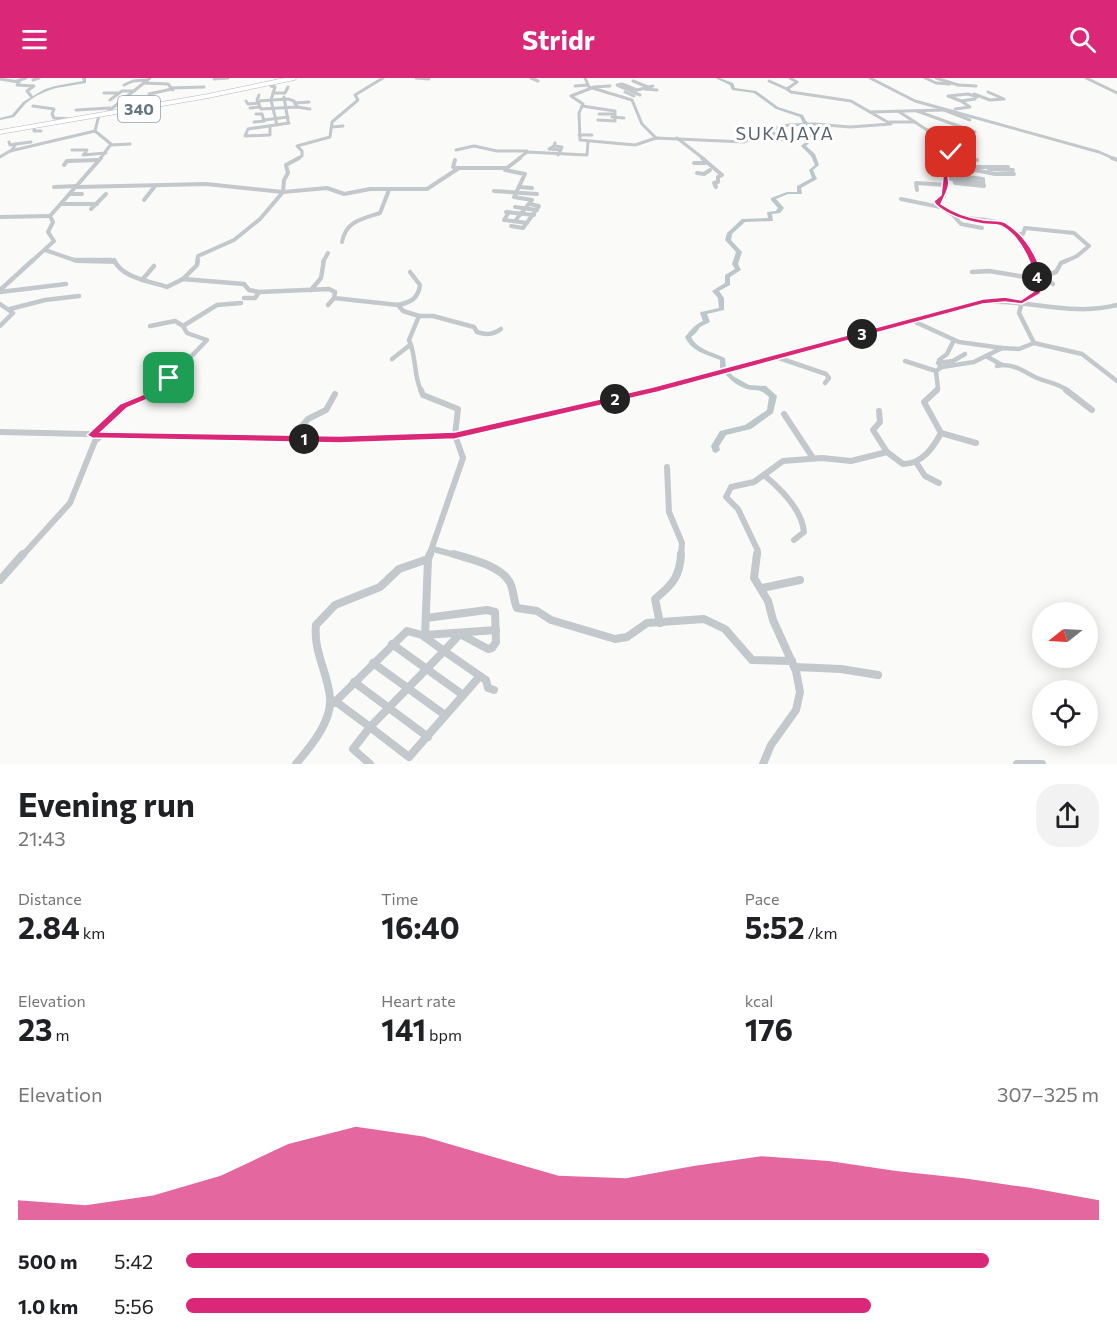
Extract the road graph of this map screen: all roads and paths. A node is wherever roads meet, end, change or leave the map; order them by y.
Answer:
1 (27, 78) edge
2 (39, 78) edge
3 (228, 78) edge
4 (289, 78) edge
5 (294, 78) edge
6 (383, 78) edge
7 (416, 78) edge
8 (531, 78) edge
9 (585, 78) edge
10 (790, 78) edge
11 (870, 78) edge
12 (925, 78) edge
13 (938, 78) edge
14 (1086, 78) edge
15 (215, 79) edge
16 (429, 79) edge
17 (33, 80) dead end
18 (147, 80) edge
19 (0, 81) edge
20 (17, 81) junction
21 (273, 81) edge
22 (538, 81) dead end
23 (631, 81) junction
24 (768, 83) dead end
25 (580, 84) dead end
26 (950, 84) junction
27 (124, 85) dead end
28 (958, 85) junction
29 (575, 86) dead end
30 (589, 86) junction
31 (610, 86) dead end
32 (651, 86) junction
33 (975, 86) dead end
34 (204, 87) dead end
35 (287, 87) dead end
36 (661, 88) dead end
37 (172, 89) junction
38 (366, 89) joint
39 (787, 89) junction
40 (132, 92) junction
41 (638, 92) junction
42 (104, 93) dead end
43 (117, 93) junction
44 (273, 93) junction
45 (1117, 93) edge
46 (29, 94) dead end
47 (149, 94) dead end
48 (962, 94) junction
49 (974, 94) dead end
50 (624, 95) junction
51 (126, 96) junction
52 (984, 96) junction
53 (250, 97) dead end
54 (283, 97) junction
55 (969, 97) junction
56 (110, 98) joint
57 (954, 99) junction
58 (973, 99) junction
59 (271, 100) junction
60 (246, 101) dead end
61 (259, 101) junction
62 (309, 102) dead end
63 (961, 102) junction
64 (165, 103) junction
65 (296, 105) junction
66 (33, 106) dead end
67 (117, 106) junction
68 (88, 107) dead end
69 (582, 107) junction
70 (250, 108) dead end
71 (285, 108) junction
72 (101, 109) junction
73 (273, 109) junction
74 (310, 109) dead end
75 (952, 109) junction
76 (76, 110) dead end
77 (916, 110) junction
78 (944, 110) junction
79 (898, 111) junction
80 (294, 112) dead end
81 (870, 112) junction
82 (102, 115) junction
83 (256, 116) dead end
84 (615, 116) junction
85 (276, 118) junction
86 (288, 118) junction
87 (326, 118) dead end
88 (338, 118) junction
89 (624, 118) dead end
90 (74, 119) junction
91 (604, 119) junction
92 (264, 120) junction
93 (254, 122) dead end
94 (889, 122) junction
95 (917, 122) junction
96 (993, 123) junction
97 (34, 126) junction
98 (270, 126) junction
99 (280, 126) junction
100 (332, 126) junction
101 (343, 126) dead end
102 (258, 128) junction
103 (928, 130) junction
104 (0, 131) edge
105 (40, 131) dead end
106 (95, 131) junction
107 (765, 131) junction
108 (771, 133) junction
109 (579, 135) junction
110 (592, 135) dead end
111 (258, 136) junction
112 (656, 138) junction
113 (678, 138) junction
114 (9, 142) dead end
115 (31, 142) dead end
116 (588, 142) junction
117 (16, 144) junction
118 (130, 144) dead end
119 (554, 144) dead end
120 (111, 145) junction
121 (11, 150) junction
122 (72, 150) dead end
123 (456, 150) dead end
124 (529, 151) junction
125 (559, 152) junction
126 (106, 153) junction
127 (0, 157) edge
128 (285, 159) dead end
129 (299, 159) junction
130 (98, 160) junction
131 (455, 160) dead end
132 (961, 160) junction
133 (1117, 160) edge
134 (948, 161) junction
135 (705, 162) junction
136 (694, 163) dead end
137 (64, 165) dead end
138 (963, 166) junction
139 (1008, 167) dead end
140 (457, 168) junction
141 (988, 168) junction
142 (503, 170) junction
143 (710, 170) junction
144 (975, 170) junction
145 (697, 173) dead end
146 (955, 176) junction
147 (946, 178) junction
148 (945, 185) junction
149 (155, 186) junction
150 (54, 187) dead end
151 (78, 187) junction
152 (519, 187) junction
153 (716, 187) dead end
154 (532, 188) dead end
155 (389, 190) junction
156 (917, 190) dead end
157 (494, 191) dead end
158 (283, 192) junction
159 (517, 192) junction
160 (71, 194) junction
161 (82, 194) dead end
162 (106, 194) dead end
163 (537, 194) dead end
164 (901, 199) dead end
165 (144, 200) dead end
166 (519, 203) dead end
167 (62, 204) junction
168 (97, 204) junction
169 (529, 204) junction
170 (515, 207) dead end
171 (940, 207) junction
172 (91, 209) dead end
173 (537, 210) junction
174 (507, 212) joint
175 (523, 212) junction
176 (534, 214) junction
177 (953, 215) junction
178 (50, 216) junction
179 (0, 218) edge
180 (516, 221) junction
181 (527, 223) junction
182 (511, 226) dead end
183 (982, 228) dead end
184 (1013, 234) junction
185 (342, 242) dead end
186 (45, 250) junction
187 (328, 253) dead end
188 (154, 266) dead end
189 (410, 272) dead end
190 (972, 272) dead end
191 (183, 279) junction
192 (1037, 279) junction
193 (142, 280) junction
194 (66, 284) dead end
195 (1053, 284) dead end
196 (3, 286) edge
197 (246, 288) junction
198 (311, 290) junction
199 (0, 291) edge
200 (259, 292) junction
201 (79, 296) dead end
202 (337, 299) junction
203 (242, 300) junction
204 (1022, 302) junction
205 (0, 304) edge
206 (398, 305) junction
207 (1117, 305) edge
208 (328, 306) dead end
209 (10, 309) junction
210 (419, 316) junction
211 (915, 322) junction
212 (0, 326) edge
213 (150, 326) dead end
214 (183, 326) junction
215 (501, 329) dead end
216 (954, 340) junction
217 (1034, 344) junction
218 (410, 345) junction
219 (1002, 348) junction
220 (965, 354) dead end
221 (986, 356) junction
222 (778, 358) junction
223 (392, 359) dead end
224 (905, 361) dead end
225 (938, 367) junction
226 (1117, 381) edge
227 (825, 383) dead end
228 (335, 394) dead end
229 (1092, 410) dead end
230 (879, 411) dead end
231 (784, 414) dead end
232 (0, 432) edge
233 (941, 433) junction
234 (92, 435) junction
235 (455, 435) junction
236 (100, 436) junction
237 (291, 439) junction
238 (976, 443) dead end
239 (887, 452) junction
240 (813, 458) junction
241 (916, 462) junction
242 (667, 467) dead end
243 (764, 475) junction
244 (939, 483) dead end
245 (794, 540) dead end
246 (433, 549) junction
247 (428, 559) junction
248 (0, 580) edge
249 (800, 580) dead end
250 (762, 588) junction
251 (426, 618) junction
252 (660, 623) junction
253 (496, 630) junction
254 (460, 634) junction
255 (425, 636) junction
256 (392, 645) junction
257 (444, 651) junction
258 (373, 663) junction
259 (793, 664) junction
260 (425, 670) junction
261 (878, 675) dead end
262 (480, 676) junction
263 (354, 682) junction
264 (408, 688) junction
265 (494, 690) dead end
266 (463, 695) junction
267 (333, 704) junction
268 (389, 708) junction
269 (445, 715) junction
270 (369, 729) junction
271 (428, 737) junction
272 (406, 761) edge
273 (296, 764) edge
274 (370, 764) edge
275 (763, 764) edge
276 (1017, 764) edge
277 (1042, 764) edge

1 - 20 street
2 - 17 street
3 - 15 street
3 - 15 street
4 - 21 main road, 340
5 - 21 main road, 340
6 - 38 street
7 - 16 street
8 - 22 street
9 - 30 street
10 - 39 street
11 - 75 street
12 - 26 street
13 - 26 street
13 - 28 street
14 - 45 street
18 - 27 street
18 - 37 street
18 - 40 street
19 - 20 street
20 - 46 street
21 - 44 street
21 - 64 main road, 340
21 - 64 main road, 340
23 - 41 street
23 - 41 street
23 - 41 street
24 - 39 street
25 - 30 street
26 - 28 street
28 - 33 street
29 - 30 street
30 - 31 street
30 - 50 street
30 - 69 street
32 - 36 street
32 - 41 street
32 - 41 street
34 - 37 street
35 - 44 street
37 - 47 street
38 - 88 street
39 - 81 street
40 - 43 street
40 - 51 street
41 - 50 street
42 - 43 street
43 - 56 street
44 - 59 street
48 - 52 street
48 - 55 street
48 - 57 street
49 - 52 street
50 - 112 street
51 - 56 street
51 - 67 street
52 - 52 street
52 - 58 street
53 - 61 street
54 - 59 street
54 - 65 street
54 - 71 street
55 - 57 street
55 - 58 street
57 - 63 street
58 - 63 street
59 - 61 street
59 - 73 street
60 - 61 street
61 - 70 street
61 - 73 street
62 - 65 street
63 - 75 street
64 - 82 main road, 340
65 - 71 street
65 - 74 street
66 - 90 street
67 - 72 street
67 - 82 street
68 - 72 street
69 - 91 street
69 - 109 street
71 - 73 street
71 - 86 street
72 - 76 street
73 - 85 street
75 - 78 street
75 - 96 street
77 - 78 street
77 - 79 street
77 - 103 street
78 - 96 street
79 - 81 street
79 - 95 street
80 - 86 street
81 - 94 street
82 - 90 main road, 340
82 - 97 main road, 340
82 - 106 street
83 - 92 street
84 - 89 street
84 - 91 street
84 - 91 street
84 - 91 street
85 - 86 street
85 - 92 street
85 - 99 street
86 - 99 street
87 - 88 street
88 - 100 street
90 - 104 main road, 340
92 - 93 street
94 - 95 street
94 - 107 street
95 - 103 street
96 - 133 street
97 - 104 main road, 340
97 - 105 street
98 - 99 street
98 - 102 street
98 - 111 street
100 - 101 street
100 - 129 street
102 - 111 street
102 - 111 street
103 - 134 street
106 - 120 street
106 - 121 street
107 - 108 street
107 - 113 street
108 - 108 street
109 - 110 street
109 - 116 street
112 - 113 street
112 - 116 street
113 - 135 street
114 - 117 street
115 - 117 street
116 - 125 street
117 - 121 street
118 - 120 street
119 - 125 street
120 - 126 street
121 - 127 street
122 - 126 street
123 - 124 street
124 - 125 street
124 - 142 street
126 - 130 street
128 - 129 street
129 - 158 street
130 - 137 street
130 - 151 street
131 - 140 street
132 - 132 street
132 - 134 street
132 - 138 street
134 - 138 street
134 - 147 street
135 - 136 street
135 - 143 street
138 - 144 street
139 - 141 street
140 - 142 street
140 - 155 street
141 - 144 street
141 - 144 street
142 - 152 street
143 - 145 street
143 - 153 street
146 - 146 street
146 - 147 street
147 - 148 street
148 - 156 street
148 - 171 street
149 - 151 street
149 - 158 street
149 - 165 street
150 - 151 street
151 - 160 street
152 - 154 street
152 - 159 street
155 - 158 street
155 - 185 street
157 - 159 street
158 - 191 street
159 - 163 street
159 - 169 street
160 - 161 street
160 - 167 street
162 - 168 street
164 - 171 street
166 - 169 street
167 - 168 street
167 - 178 street
168 - 172 street
169 - 173 street
169 - 175 street
170 - 175 street
171 - 177 street
173 - 175 street
173 - 176 street
174 - 175 street
174 - 180 street
175 - 176 street
175 - 180 street
176 - 181 street
177 - 183 street
177 - 184 street
178 - 179 street
178 - 186 street
180 - 181 street
181 - 182 street
184 - 192 street
184 - 195 street
186 - 193 street
186 - 196 street
187 - 198 street
188 - 193 street
189 - 206 street
190 - 192 street
191 - 193 street
191 - 197 street
192 - 204 street
194 - 199 street
196 - 199 street
197 - 200 street
197 - 203 street
198 - 200 street
198 - 202 street
200 - 203 street
201 - 209 street
202 - 206 street
202 - 208 street
203 - 214 street
204 - 207 street
204 - 211 street
204 - 217 street
205 - 209 street
206 - 210 street
209 - 212 street
210 - 215 street
210 - 218 street
211 - 216 street
211 - 222 street
213 - 214 street
214 - 234 street
216 - 219 street
216 - 225 street
217 - 219 street
217 - 226 street
218 - 223 street
218 - 235 street
219 - 221 street
220 - 225 street
221 - 225 street
221 - 229 street
222 - 227 street
222 - 235 street
224 - 225 street
225 - 233 street
228 - 237 street
230 - 239 street
231 - 240 street
232 - 234 street
233 - 238 street
233 - 241 street
234 - 236 street
235 - 237 street
235 - 246 street
236 - 237 street
236 - 248 street
239 - 240 street
239 - 241 street
240 - 243 street
241 - 244 street
242 - 252 street
243 - 245 street
243 - 250 street
246 - 247 street
246 - 252 street
247 - 251 street
247 - 267 street
249 - 250 street
250 - 259 street
251 - 253 street
251 - 255 street
252 - 259 street
253 - 254 street
253 - 254 street
254 - 255 street
254 - 257 street
255 - 256 street
255 - 257 street
256 - 258 street
256 - 260 street
257 - 260 street
257 - 262 street
258 - 263 street
258 - 264 street
259 - 261 street
259 - 275 street
260 - 264 street
260 - 266 street
262 - 265 street
262 - 266 street
263 - 267 street
263 - 268 street
264 - 268 street
264 - 269 street
266 - 269 street
267 - 270 street
267 - 273 street
268 - 270 street
268 - 271 street
269 - 271 street
270 - 272 street
270 - 274 street
271 - 272 street
276 - 277 street

